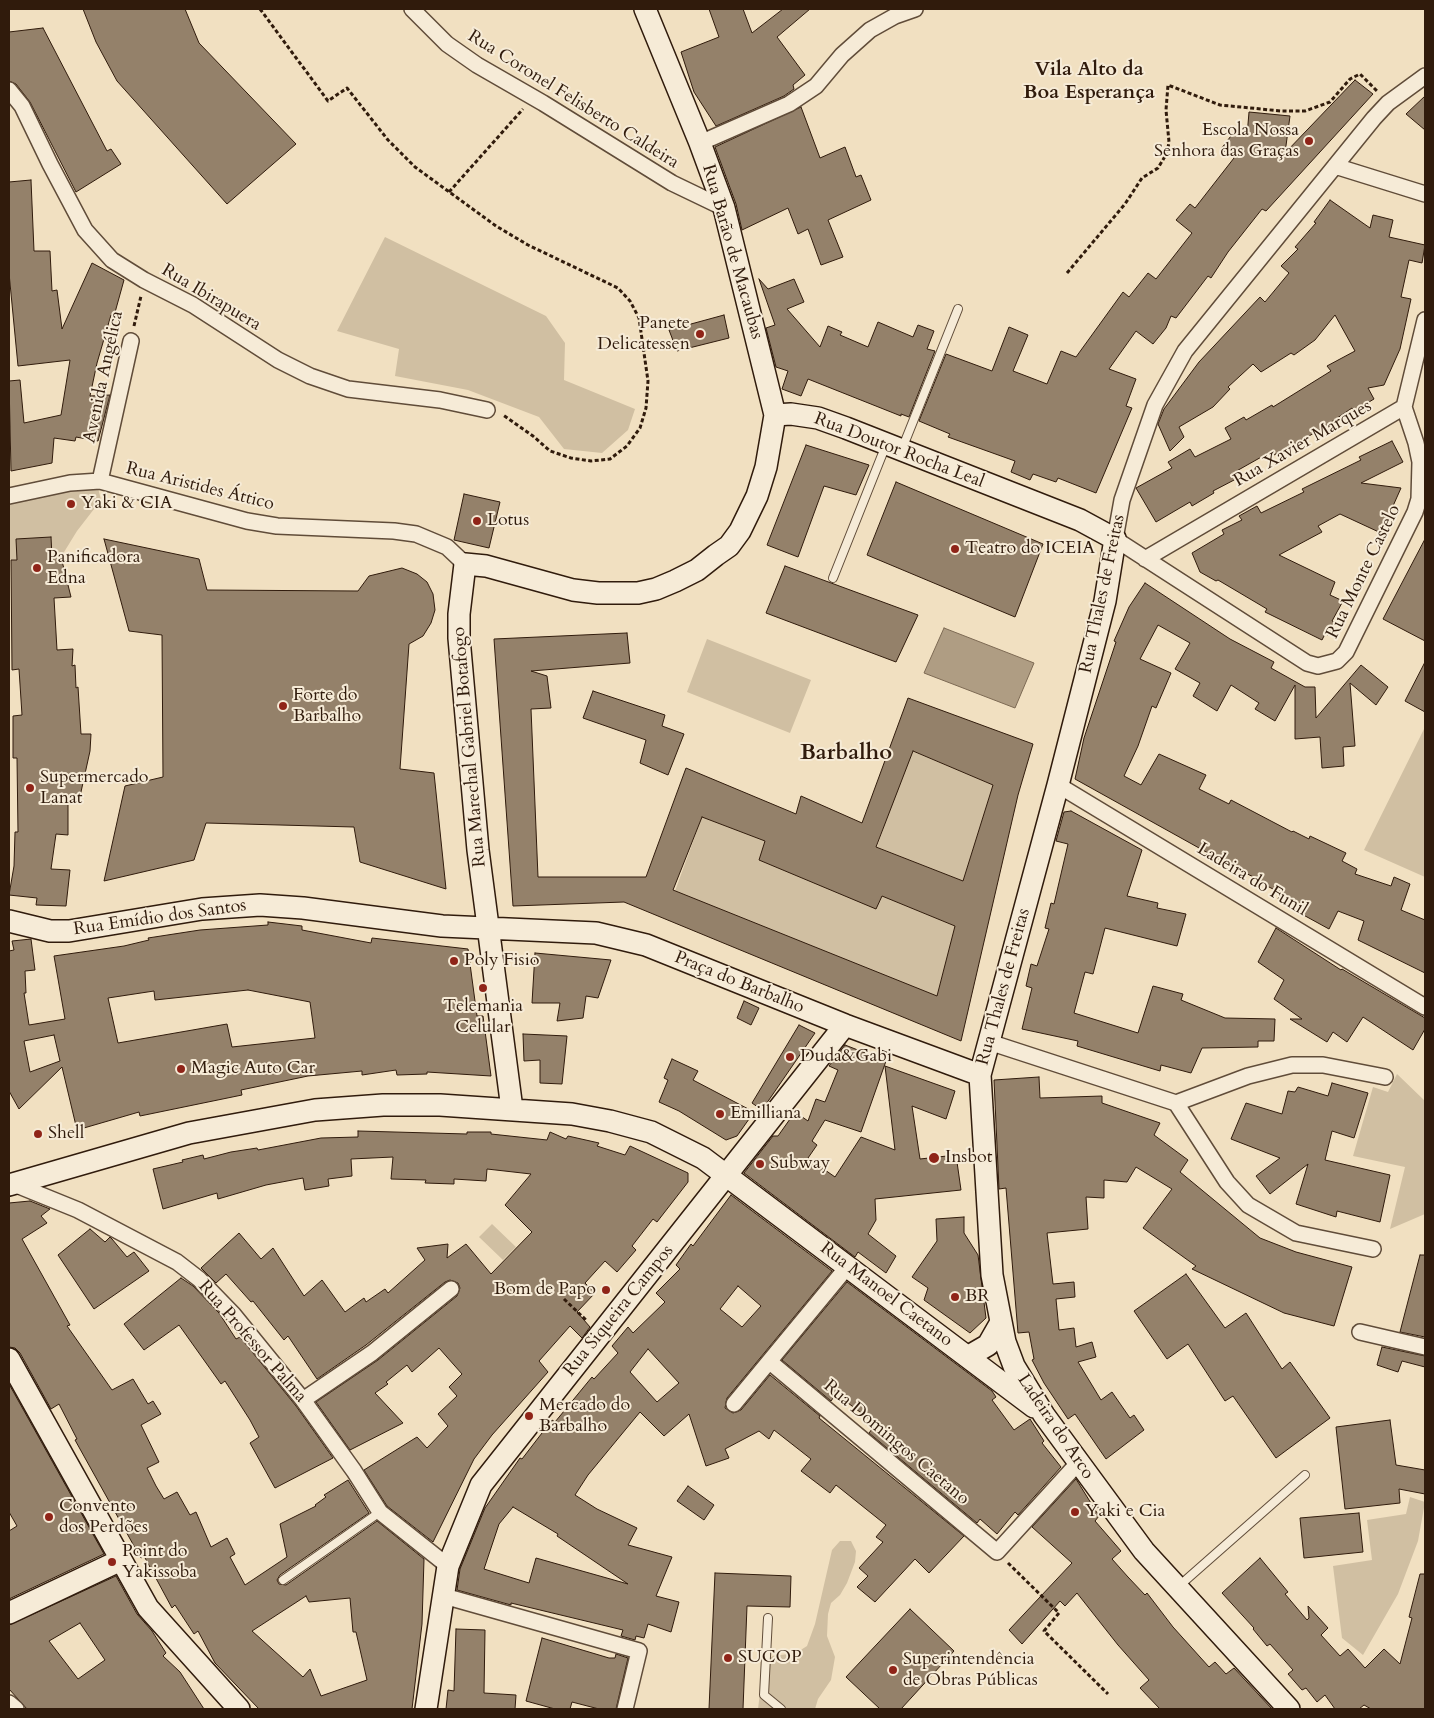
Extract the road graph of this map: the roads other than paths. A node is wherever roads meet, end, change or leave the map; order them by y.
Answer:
1 (412, 9) edge
2 (645, 9) edge
3 (915, 9) edge
4 (1425, 76) edge
5 (9, 90) edge
6 (700, 143) junction
7 (1334, 166) junction
8 (1425, 194) edge
9 (724, 208) junction
10 (958, 310) dead end
11 (1425, 320) edge
12 (131, 341) road end
13 (1404, 407) junction
14 (487, 410) road end
15 (776, 415) junction
16 (894, 447) junction
17 (100, 481) junction
18 (9, 496) edge
19 (1115, 539) junction
20 (1145, 559) junction
21 (465, 564) junction
22 (834, 578) dead end
23 (1307, 663) joint
24 (1058, 785) junction
25 (9, 921) edge
26 (490, 929) junction
27 (1425, 1007) edge
28 (845, 1025) junction
29 (990, 1042) junction
30 (980, 1075) junction
31 (1385, 1077) dead end
32 (1176, 1103) junction
33 (512, 1109) junction
34 (726, 1177) junction
35 (10, 1182) edge
36 (1373, 1249) dead end
37 (848, 1266) junction
38 (451, 1289) dead end
39 (1000, 1324) junction
40 (1360, 1332) dead end
41 (1425, 1347) edge
42 (969, 1356) junction
43 (9, 1359) edge
44 (770, 1362) junction
45 (303, 1400) junction
46 (734, 1404) dead end
47 (1044, 1415) junction
48 (1078, 1463) junction
49 (1305, 1475) dead end
50 (380, 1512) junction
51 (120, 1560) junction
52 (448, 1566) junction
53 (283, 1580) dead end
54 (1177, 1587) junction
55 (444, 1596) junction
56 (9, 1614) edge
57 (768, 1618) dead end
58 (9, 1703) edge
59 (16, 1709) edge
60 (240, 1709) edge
61 (426, 1709) edge
62 (626, 1709) edge
63 (781, 1709) edge
64 (1289, 1709) edge

1 - 9 street, Rua Coronel Felisberto Caldeira
2 - 6 street, Rua Barão de Macaubas
3 - 6 street
4 - 7 street, Rua Thales de Freitas
5 - 14 street, Rua Ibirapuera
6 - 9 street, Rua Barão de Macaubas
7 - 8 street
7 - 19 street, Rua Thales de Freitas
9 - 15 street, Rua Barão de Macaubas
10 - 16 lane
11 - 13 street
12 - 17 street, Avenida Angélica
13 - 20 street, Rua Xavier Marques
13 - 23 street, Rua Monte Castelo
15 - 16 street, Rua Doutor Rocha Leal
15 - 21 street
16 - 19 street, Rua Doutor Rocha Leal
16 - 22 lane
17 - 18 street, Rua Aristides Áttico
17 - 21 street, Rua Aristides Áttico
19 - 20 street, Rua Doutor Rocha Leal
19 - 24 street, Rua Thales de Freitas
20 - 23 street, Rua Doutor Rocha Leal
21 - 26 street, Rua Marechal Gabriel Botafogo
24 - 27 street, Ladeira do Funil
24 - 29 street, Rua Thales de Freitas
25 - 26 street, Rua Emídio dos Santos
26 - 28 street, Praça do Barbalho
26 - 33 street, Rua Marechal Gabriel Botafogo
28 - 30 street, Praça do Barbalho
28 - 34 street, Rua Siqueira Campos
29 - 30 street, Rua Thales de Freitas
29 - 32 street
30 - 39 street, Ladeira do Arco
31 - 32 street
32 - 36 street
33 - 34 street, Rua Manoel Caetano
33 - 35 street, Rua Manoel Caetano
34 - 37 street, Rua Manoel Caetano
34 - 52 street, Rua Siqueira Campos
35 - 45 street, Rua Professor Palma
37 - 42 street, Rua Manoel Caetano
37 - 44 street
38 - 45 street
39 - 42 street
39 - 47 street, Ladeira do Arco
40 - 41 street
42 - 47 street, Rua Manoel Caetano
43 - 51 street
44 - 46 street
44 - 48 street, Rua Domingos Caetano
45 - 50 street, Rua Professor Palma
47 - 48 street, Ladeira do Arco
48 - 54 street, Ladeira do Arco
49 - 54 lane
50 - 52 street, Rua Professor Palma
50 - 53 lane
51 - 56 street
51 - 60 street
52 - 55 street, Rua Siqueira Campos
54 - 64 street, Ladeira do Arco
55 - 61 street, Rua Siqueira Campos
55 - 62 street
57 - 63 lane
58 - 59 street

